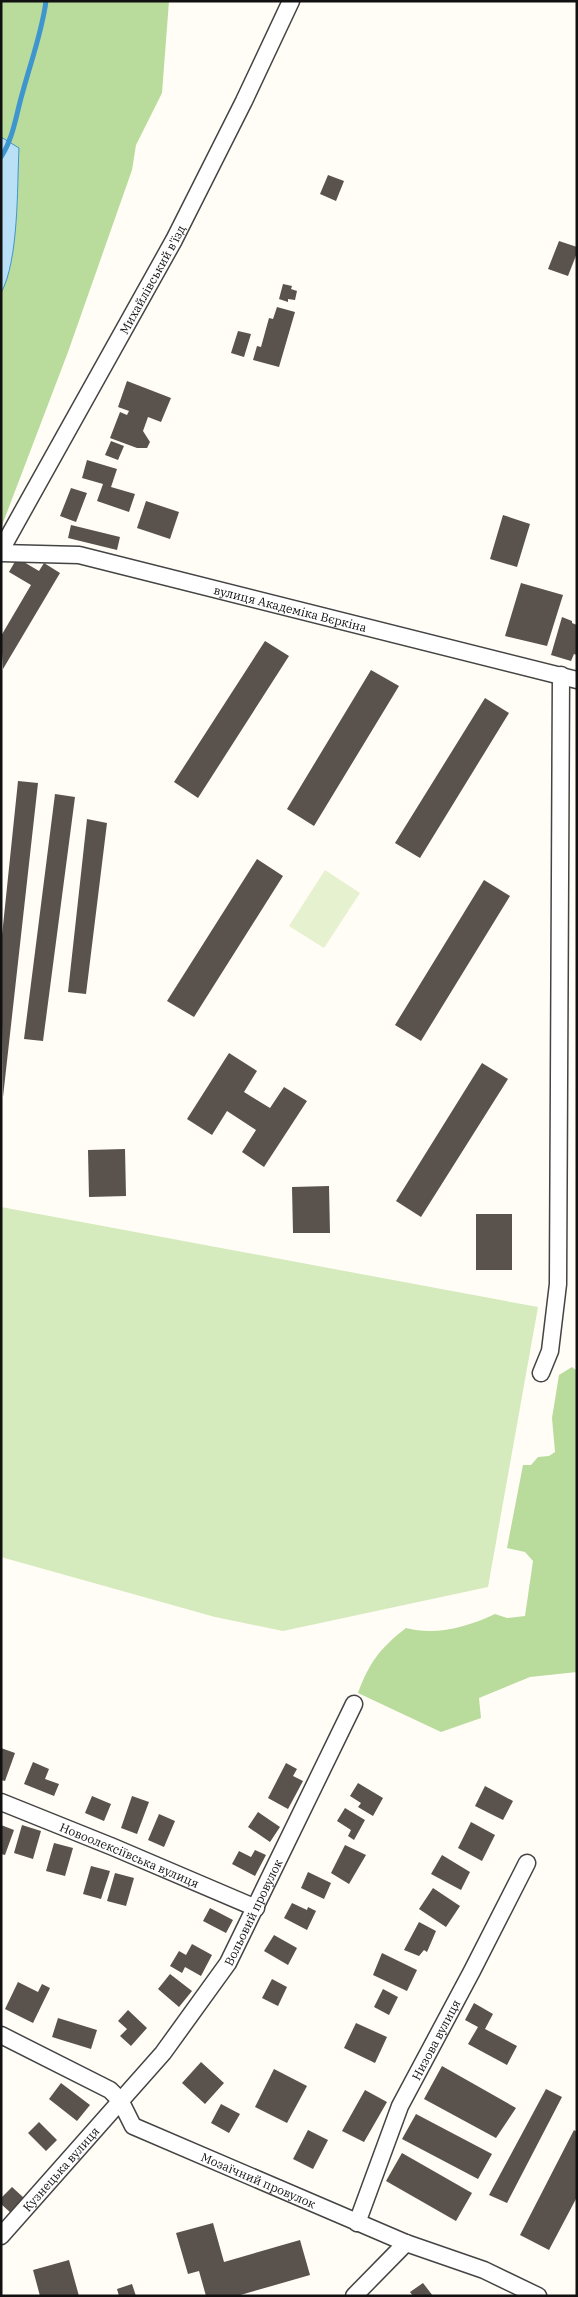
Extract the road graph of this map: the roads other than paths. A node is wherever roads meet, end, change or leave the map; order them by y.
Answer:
1 (291, 1) edge
2 (1, 552) edge
3 (569, 678) edge
4 (541, 1373) dead end
5 (354, 1704) dead end
6 (1, 1802) edge
7 (527, 1863) dead end
8 (256, 1908) junction
9 (1, 2035) edge
10 (120, 2100) junction
11 (356, 2223) junction
12 (1, 2236) edge
13 (406, 2243) junction
14 (354, 2296) edge
15 (538, 2296) edge

1 - 2 street, Михайлівський в'їзд
2 - 3 street, вулиця Академіка Вєркіна
3 - 4 street
5 - 8 street, Вольовий провулок
6 - 8 street, Новоолексіївська вулиця
7 - 11 street, Низова вулиця
8 - 10 street, Вольовий провулок
9 - 10 street, Мозаїчний провулок
10 - 11 street, Мозаїчний провулок
10 - 12 street, Кузнецька вулиця
11 - 13 street, Мозаїчний провулок
13 - 14 street
13 - 15 street, Мозаїчний провулок

